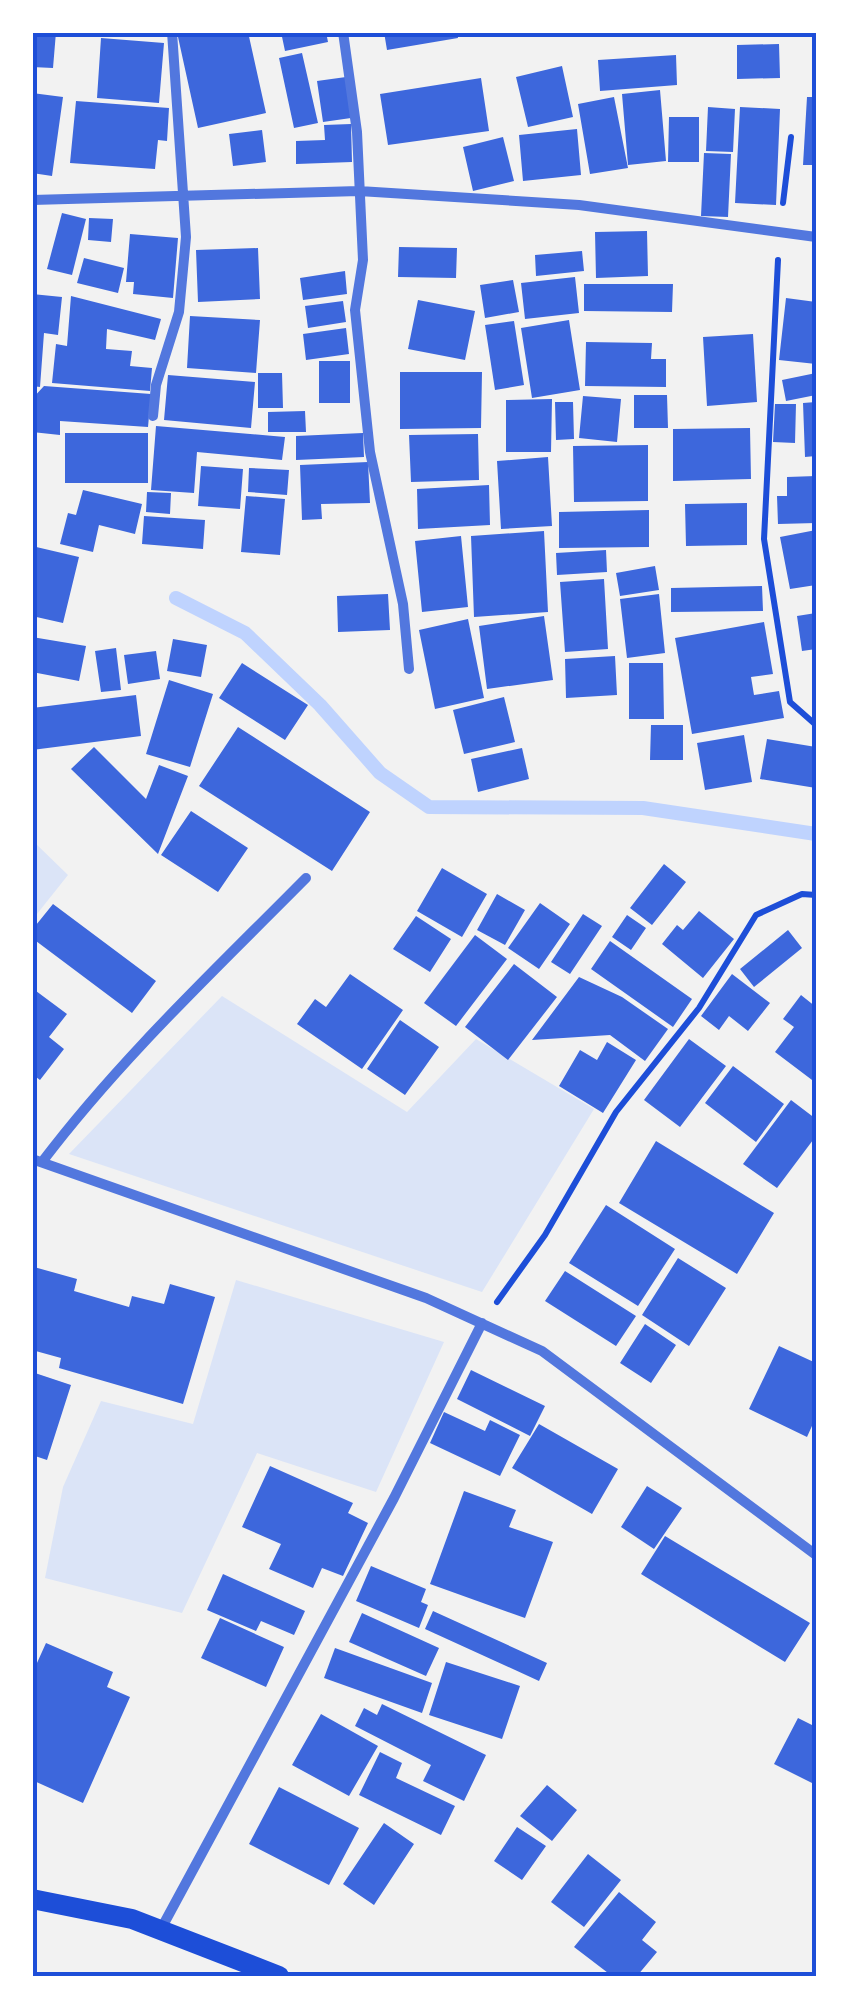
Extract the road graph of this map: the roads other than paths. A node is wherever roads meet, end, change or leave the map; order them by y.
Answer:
1 (172, 32) edge
2 (342, 32) edge
3 (359, 191) junction
4 (184, 194) junction
5 (32, 200) edge
6 (816, 236) edge
7 (153, 416) dead end
8 (409, 669) dead end
9 (306, 878) dead end
10 (37, 1160) edge
11 (482, 1323) junction
12 (816, 1556) edge
13 (32, 1899) edge
14 (161, 1929) junction
15 (274, 1975) edge

1 - 4 street
2 - 3 street
3 - 4 street
3 - 6 street
3 - 8 street
4 - 5 street
4 - 7 street
9 - 10 street
10 - 11 street
11 - 12 street
11 - 14 street
13 - 14 main road
14 - 15 main road

